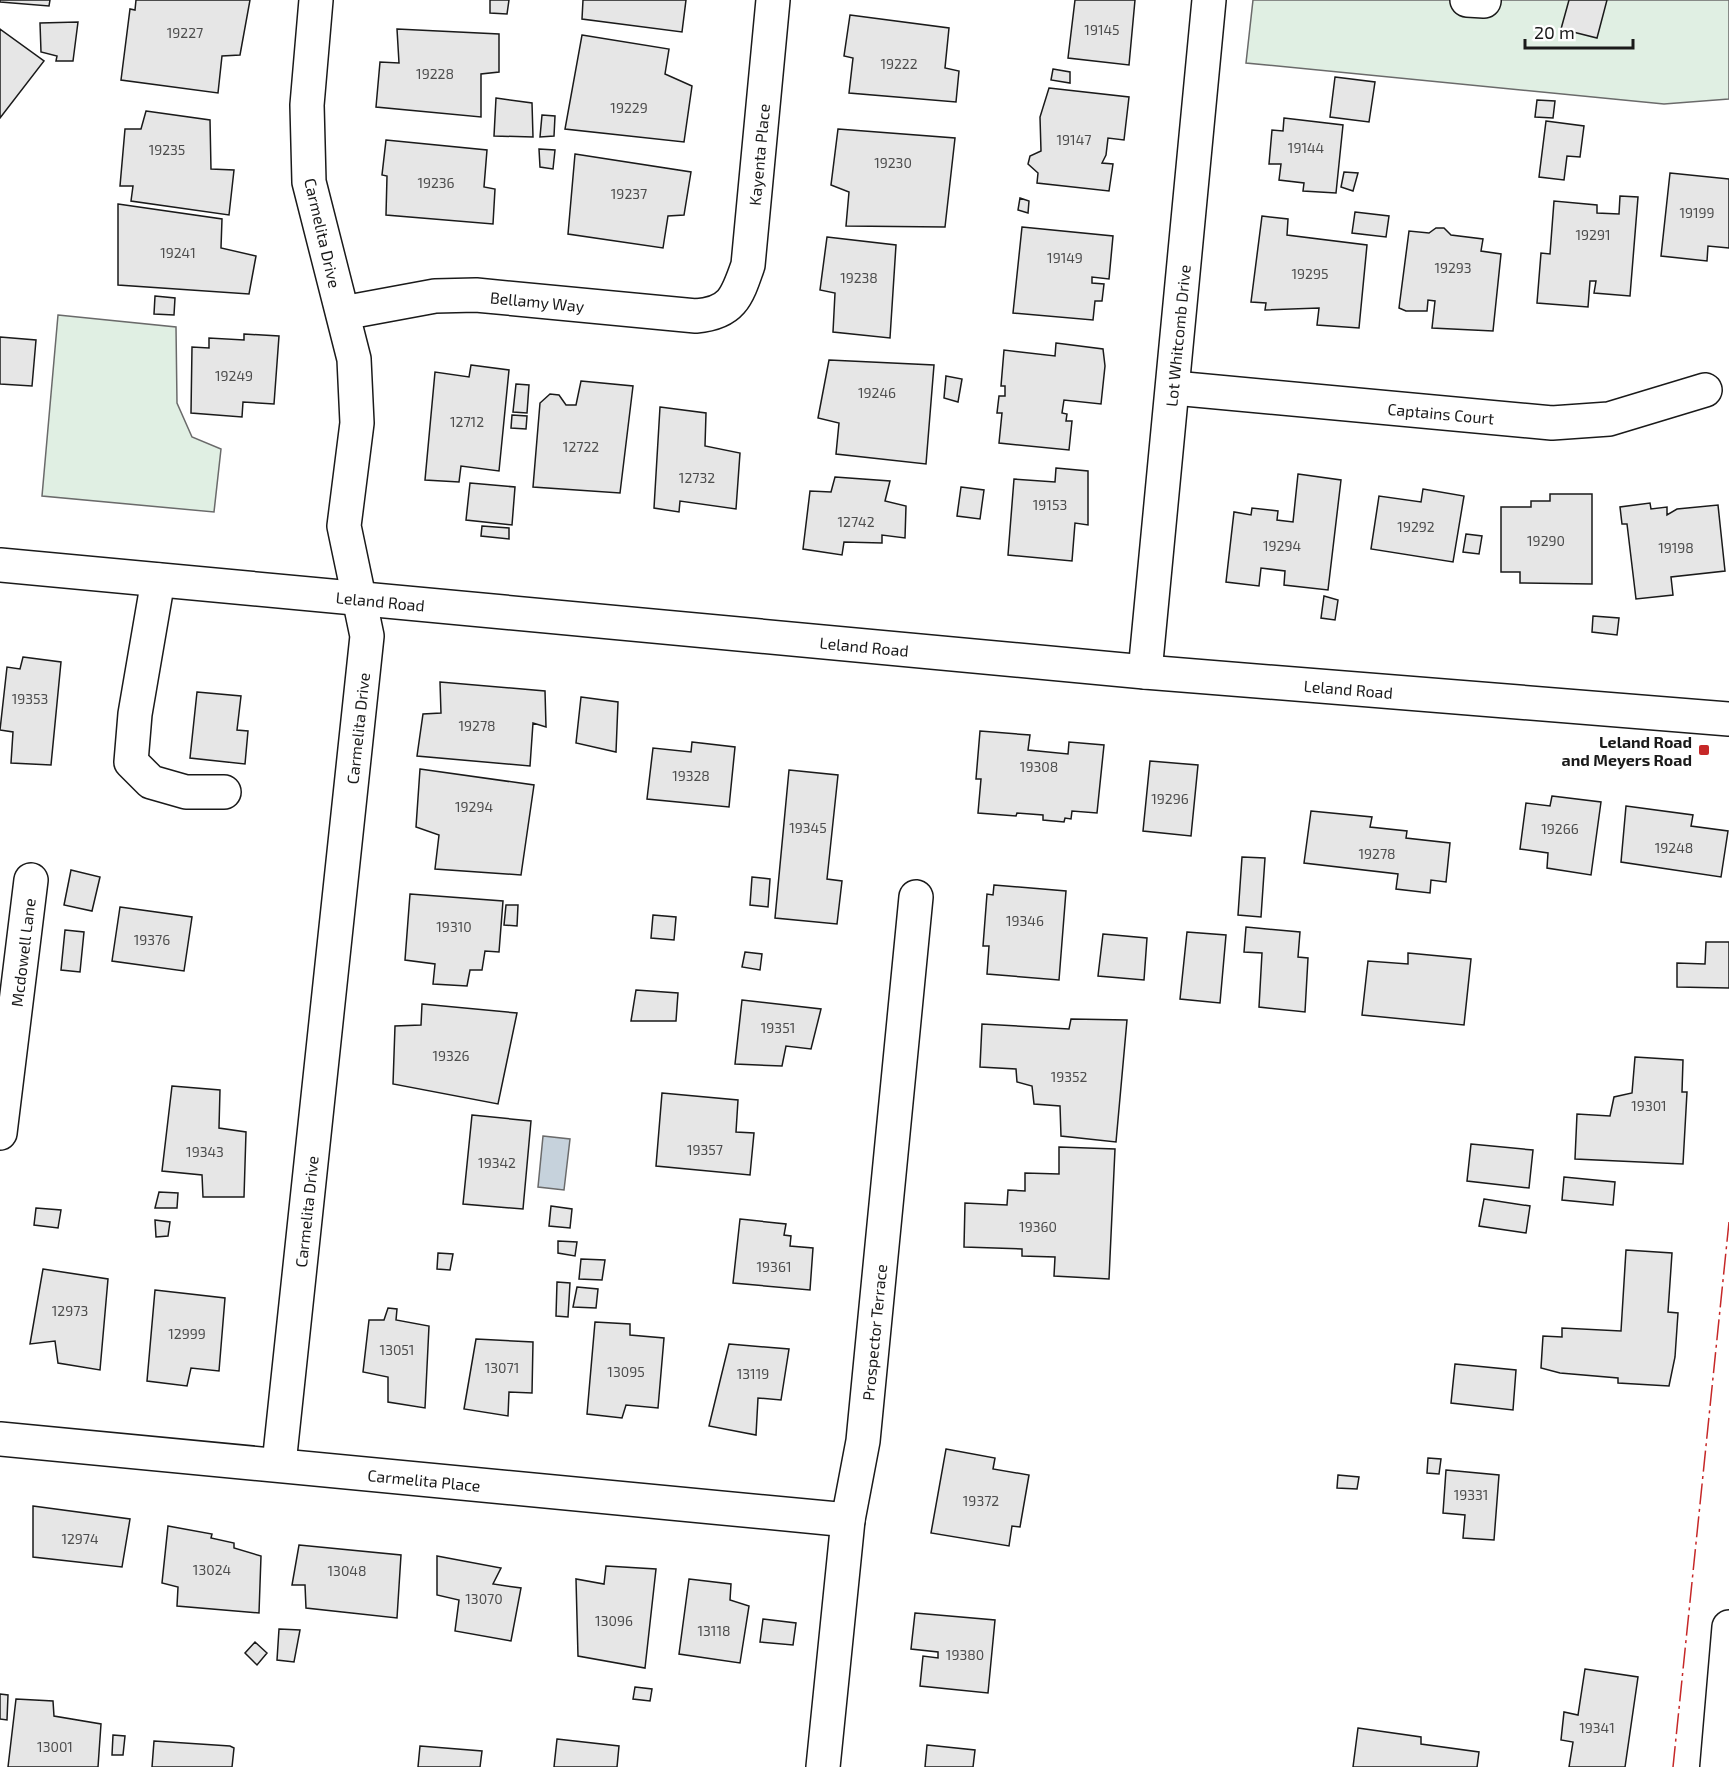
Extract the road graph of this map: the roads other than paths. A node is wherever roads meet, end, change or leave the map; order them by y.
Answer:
1 (316, 0) edge
2 (773, 0) edge
3 (1209, 0) edge
4 (1467, 0) edge
5 (1484, 1) edge
6 (730, 306) joint
7 (343, 313) junction
8 (1174, 388) junction
9 (1705, 390) dead end
10 (0, 566) edge
11 (158, 580) junction
12 (360, 599) junction
13 (1145, 672) junction
14 (1729, 719) edge
15 (224, 792) dead end
16 (31, 880) dead end
17 (916, 897) dead end
18 (0, 1133) edge
19 (0, 1439) edge
20 (279, 1464) junction
21 (848, 1520) junction
22 (1729, 1627) edge
23 (823, 1767) edge
24 (1717, 1767) edge

1 - 7 street, Carmelita Drive
2 - 6 street, Kayenta Place
3 - 8 street, Lot Whitcomb Drive
4 - 5 street
6 - 7 street, Bellamy Way
7 - 12 street, Carmelita Drive
8 - 9 street, Captains Court
8 - 13 street, Lot Whitcomb Drive
10 - 11 street, Leland Road
11 - 12 street, Leland Road
11 - 15 street
12 - 13 street, Leland Road
12 - 20 street, Carmelita Drive
13 - 14 street, Leland Road
16 - 18 street, Mcdowell Lane
17 - 21 street, Prospector Terrace
19 - 20 street, Carmelita Place
20 - 21 street, Carmelita Place
21 - 23 street, Prospector Terrace
22 - 24 street

